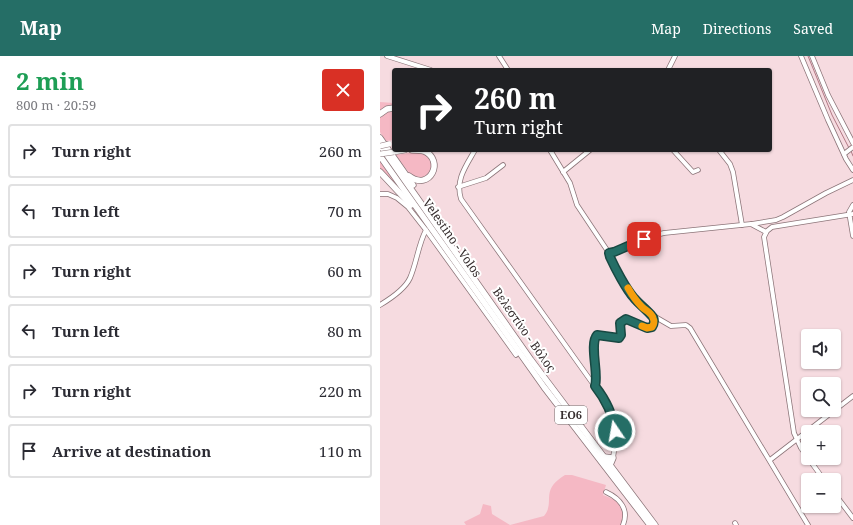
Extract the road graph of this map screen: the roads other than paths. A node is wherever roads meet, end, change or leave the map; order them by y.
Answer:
1 (387, 56) edge
2 (406, 56) edge
3 (498, 56) edge
4 (675, 56) edge
5 (801, 56) edge
6 (812, 56) edge
7 (399, 60) junction
8 (424, 68) edge
9 (507, 68) edge
10 (669, 68) edge
11 (392, 108) edge
12 (380, 114) edge
13 (380, 138) edge
14 (853, 143) edge
15 (392, 144) edge
16 (380, 146) edge
17 (853, 147) edge
18 (394, 152) edge
19 (426, 152) edge
20 (474, 152) edge
21 (551, 152) edge
22 (588, 152) edge
23 (675, 152) edge
24 (721, 152) edge
25 (844, 154) junction
26 (380, 155) edge
27 (503, 164) dead end
28 (403, 170) junction
29 (698, 170) dead end
30 (853, 170) edge
31 (380, 172) edge
32 (563, 172) junction
33 (853, 180) edge
34 (458, 187) junction
35 (380, 194) edge
36 (853, 205) edge
37 (852, 214) edge
38 (752, 224) junction
39 (742, 225) junction
40 (429, 229) junction
41 (766, 232) junction
42 (853, 236) edge
43 (609, 253) junction
44 (491, 302) junction
45 (380, 306) edge
46 (652, 316) junction
47 (505, 336) junction
48 (516, 355) dead end
49 (595, 386) junction
50 (853, 396) edge
51 (796, 440) junction
52 (604, 457) junction
53 (613, 458) junction
54 (770, 460) junction
55 (610, 465) junction
56 (819, 473) edge
57 (606, 492) dead end
58 (841, 502) edge
59 (853, 518) edge
60 (623, 525) edge
61 (650, 525) edge
62 (655, 525) edge
63 (808, 525) edge

1 - 7 street
2 - 7 street
3 - 9 street
4 - 10 street
5 - 25 street
6 - 14 street
7 - 8 street
11 - 12 highway
13 - 28 highway
15 - 16 main road, bridge
16 - 44 highway, Βελεστίνο - Βόλος / ΕΟ6
17 - 25 street
18 - 26 main road, bridge
19 - 28 highway
20 - 34 street
21 - 32 street
22 - 32 street
23 - 29 street
24 - 39 street
25 - 30 street
26 - 40 highway, Velestino - Volos / ΕΟ6
27 - 34 street
28 - 44 highway
31 - 40 highway
32 - 43 street
33 - 38 street
34 - 49 street
35 - 40 street
36 - 37 street
37 - 41 street
37 - 42 street
38 - 39 street
38 - 41 street
39 - 43 street
40 - 45 street
40 - 47 highway, Velestino - Volos / ΕΟ6
41 - 51 street
43 - 46 street
44 - 52 highway, Βελεστίνο - Βόλος / ΕΟ6
46 - 49 street
46 - 54 street
47 - 48 street
47 - 61 highway, Velestino - Volos / ΕΟ6
49 - 53 street
50 - 51 street
51 - 54 street
51 - 56 street
52 - 53 highway
52 - 55 highway, Βελεστίνο - Βόλος / ΕΟ6
53 - 55 highway
54 - 63 street
55 - 62 highway, Βελεστίνο - Βόλος / ΕΟ6
57 - 60 street
58 - 59 street

